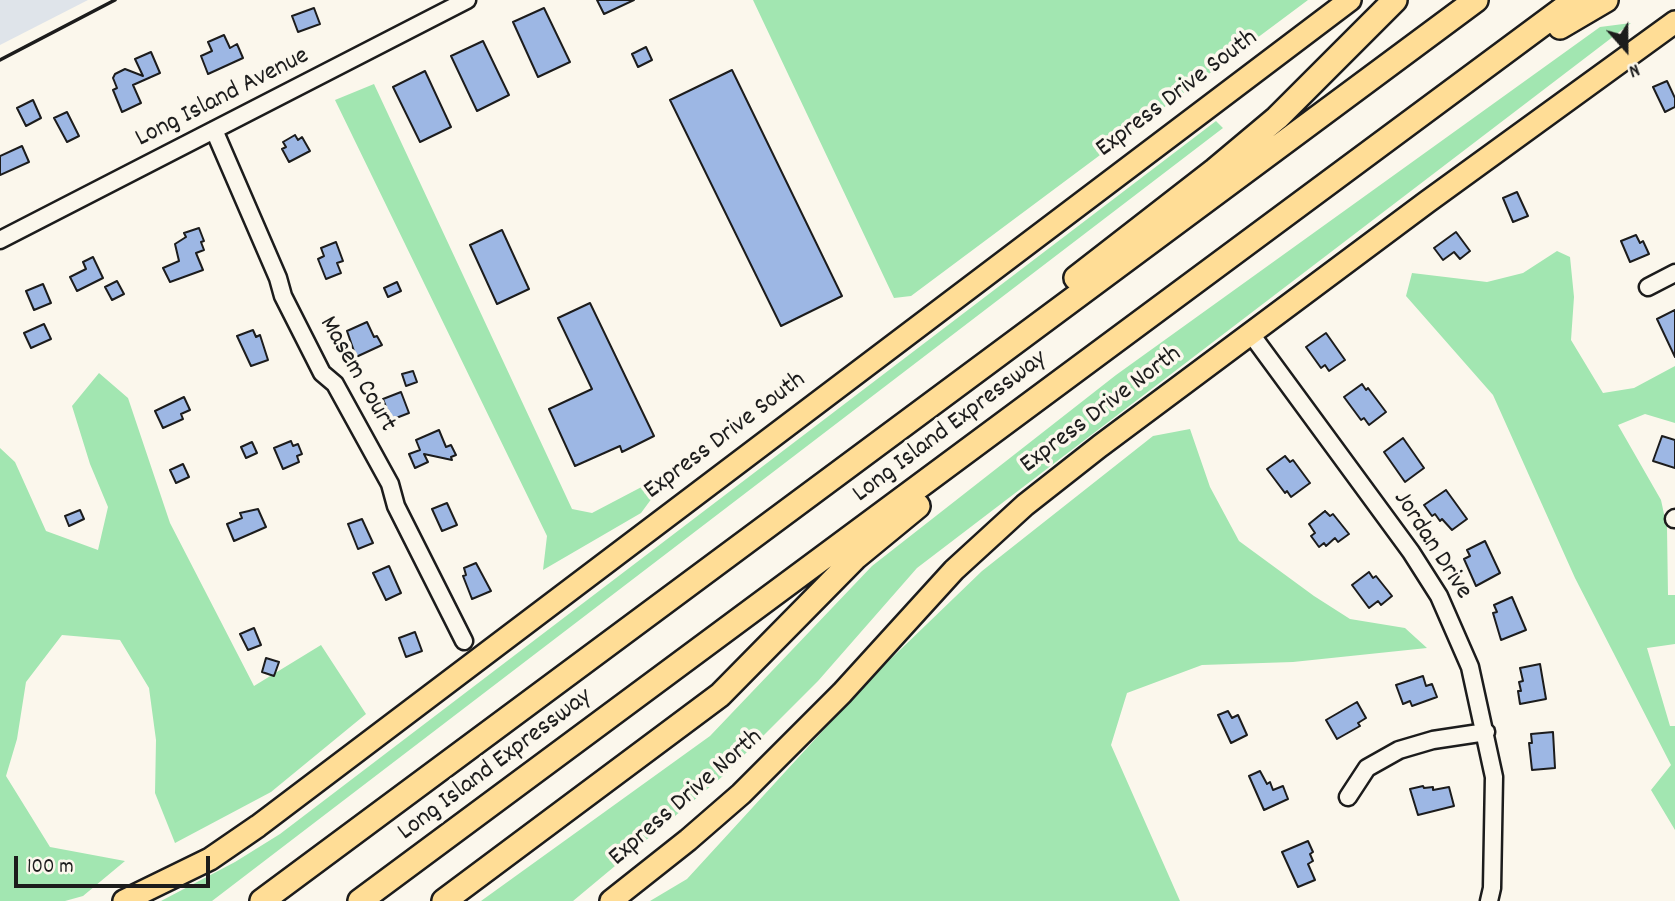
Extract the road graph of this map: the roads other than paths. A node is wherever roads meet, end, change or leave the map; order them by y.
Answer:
1 (467, 0) edge
2 (1350, 0) edge
3 (1395, 0) edge
4 (1476, 0) edge
5 (1575, 0) edge
6 (1606, 0) edge
7 (1675, 22) edge
8 (1436, 102) junction
9 (214, 130) junction
10 (0, 240) edge
11 (1675, 273) edge
12 (1648, 287) dead end
13 (1251, 334) junction
14 (955, 387) junction
15 (969, 450) junction
16 (464, 641) dead end
17 (1486, 732) junction
18 (1348, 797) dead end
19 (124, 901) edge
20 (262, 901) edge
21 (360, 901) edge
22 (444, 901) edge
23 (611, 901) edge
24 (1489, 901) edge

1 - 9 street, Long Island Avenue
2 - 19 main road, Express Drive South
3 - 14 highway
4 - 14 highway, Long Island Expressway
5 - 8 highway, Long Island Expressway
6 - 8 highway
7 - 13 main road, Express Drive North
8 - 15 highway, Long Island Expressway
9 - 10 street, Long Island Avenue
9 - 16 street, Masem Court
11 - 12 street
13 - 17 street, Jordan Drive
13 - 23 main road, Express Drive North
14 - 20 highway, Long Island Expressway
15 - 21 highway, Long Island Expressway
15 - 22 highway
17 - 18 street
17 - 24 street, Jordan Drive

